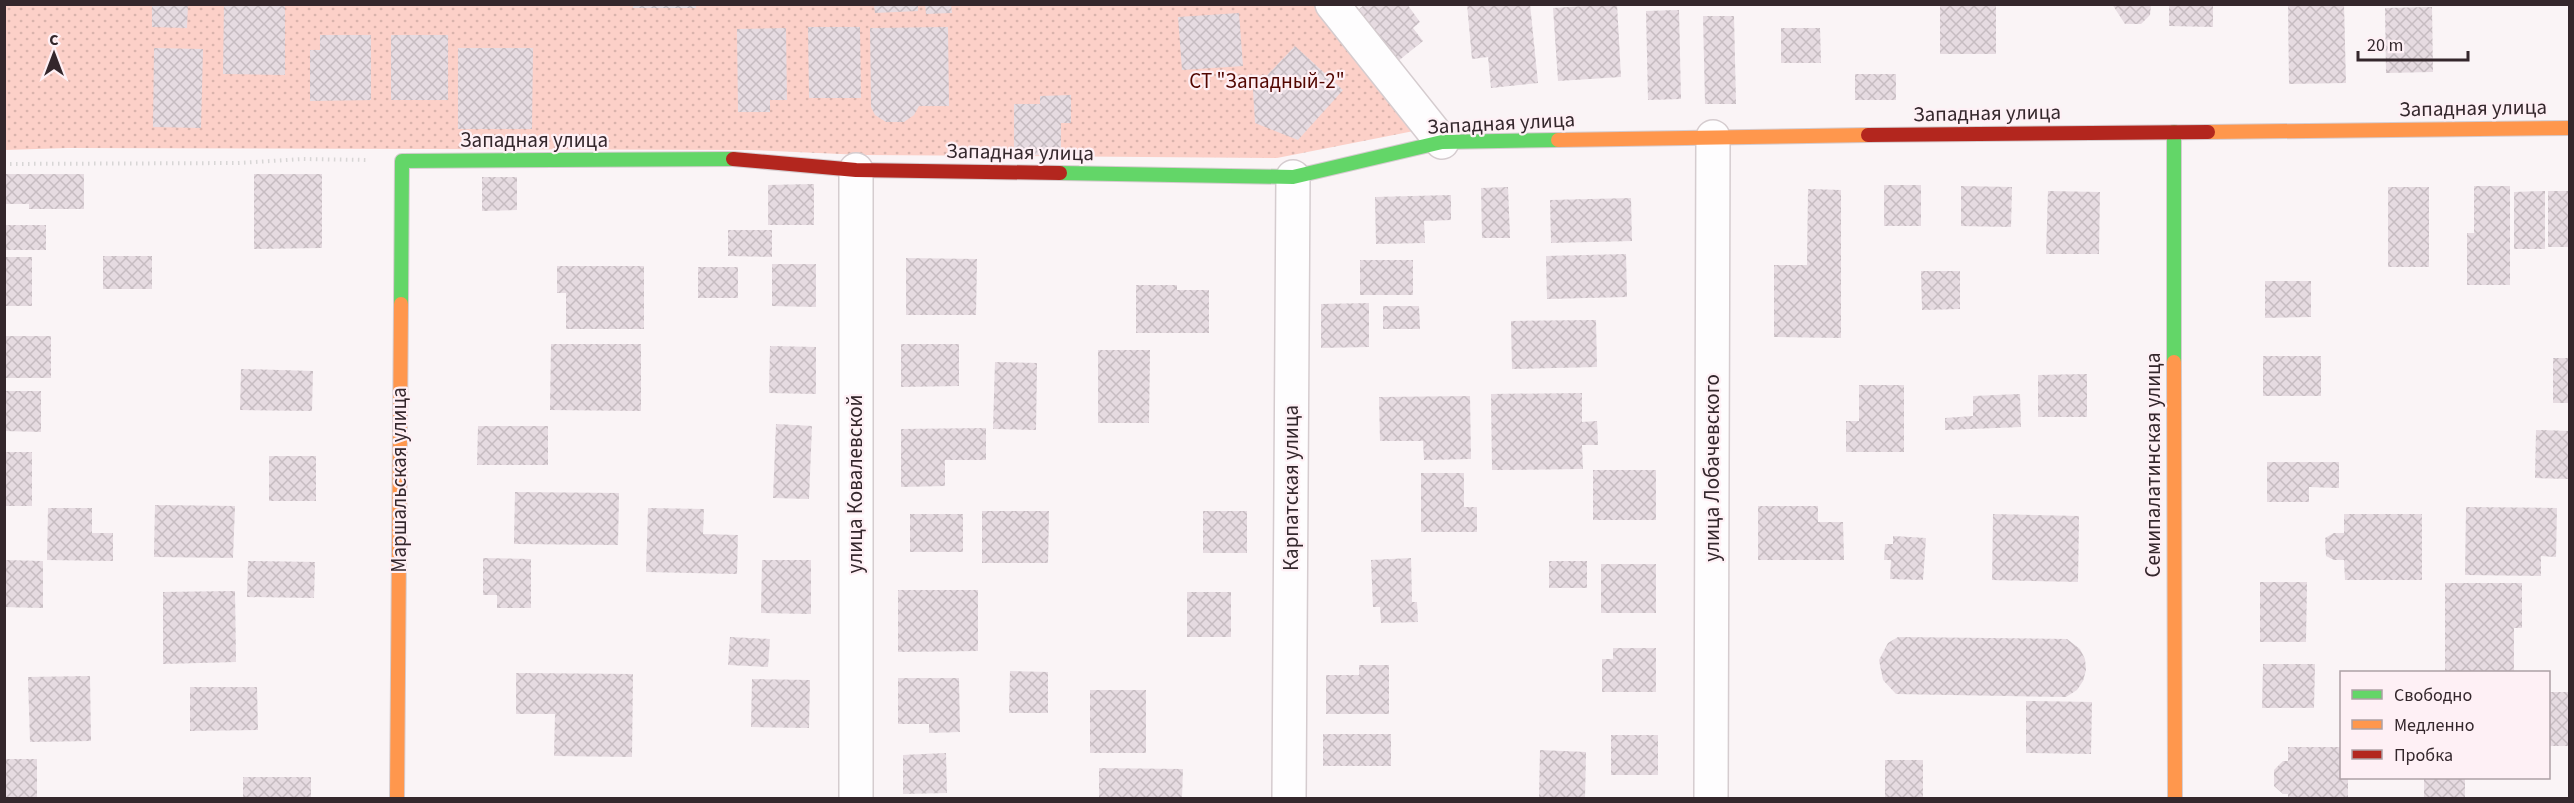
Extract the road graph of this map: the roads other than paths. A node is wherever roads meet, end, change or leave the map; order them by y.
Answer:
1 (1332, 4) edge
2 (2570, 128) edge
3 (2174, 132) junction
4 (1713, 137) junction
5 (1442, 142) junction
6 (402, 161) joint
7 (856, 170) junction
8 (1293, 177) junction
9 (397, 798) edge
10 (856, 798) edge
11 (1289, 798) edge
12 (1711, 798) edge
13 (2175, 798) edge

1 - 5 street
2 - 3 street, Западная улица
3 - 4 street, Западная улица
3 - 13 street, Семипалатинская улица
4 - 5 street, Западная улица
4 - 12 street, улица Лобачевского
5 - 8 street, Западная улица
6 - 7 street, Западная улица
6 - 9 street, Маршальская улица
7 - 8 street, Западная улица
7 - 10 street, улица Ковалевской
8 - 11 street, Карпатская улица

